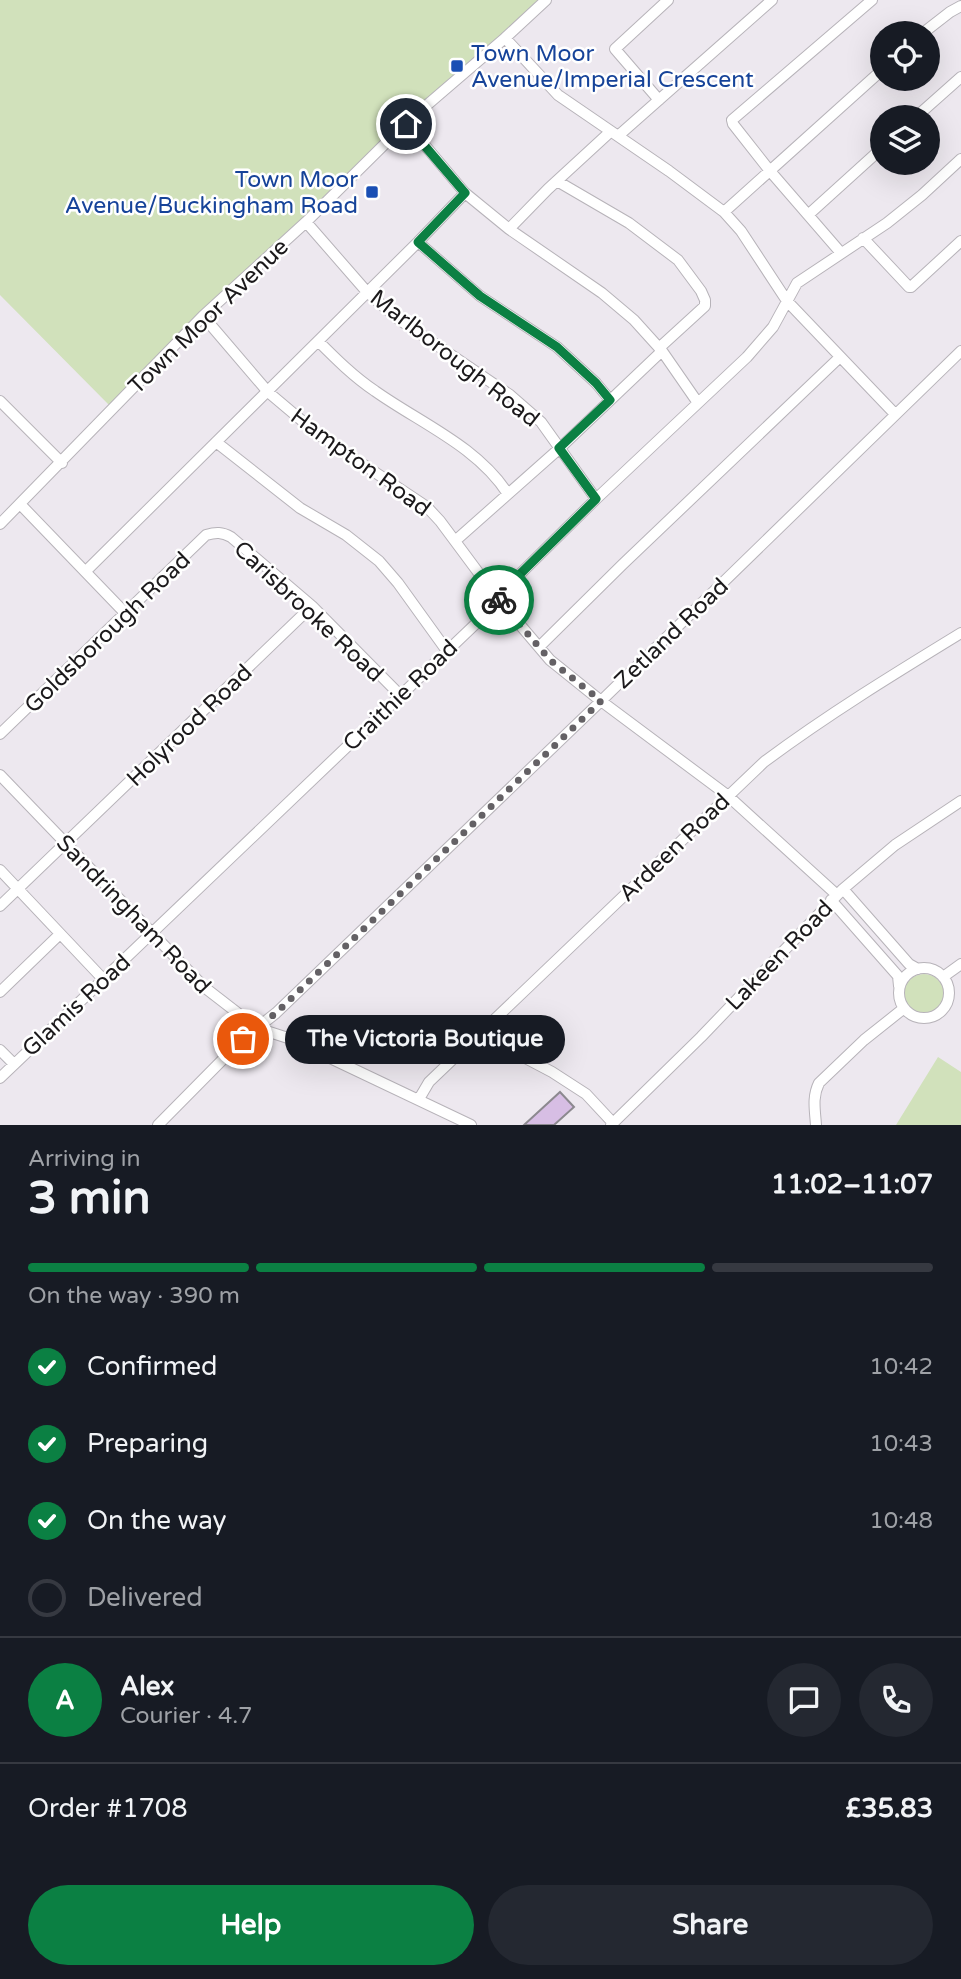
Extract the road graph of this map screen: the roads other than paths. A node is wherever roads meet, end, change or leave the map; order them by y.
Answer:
1 (546, 0) edge
2 (668, 0) edge
3 (772, 0) edge
4 (872, 0) edge
5 (961, 6) edge
6 (940, 21) edge
7 (505, 38) junction
8 (961, 77) edge
9 (870, 81) edge
10 (659, 100) junction
11 (930, 105) edge
12 (406, 124) junction
13 (614, 134) junction
14 (870, 159) edge
15 (961, 159) edge
16 (770, 171) junction
17 (557, 181) junction
18 (465, 193) junction
19 (724, 212) junction
20 (808, 215) junction
21 (306, 222) junction
22 (509, 229) junction
23 (863, 238) junction
24 (961, 241) edge
25 (418, 242) junction
26 (841, 253) junction
27 (367, 292) junction
28 (787, 301) junction
29 (203, 316) junction
30 (318, 341) junction
31 (661, 350) junction
32 (961, 351) edge
33 (840, 356) junction
34 (268, 391) junction
35 (610, 400) junction
36 (0, 401) edge
37 (698, 402) junction
38 (895, 414) junction
39 (216, 442) junction
40 (559, 448) junction
41 (62, 463) junction
42 (508, 494) junction
43 (596, 499) junction
44 (20, 504) junction
45 (0, 524) edge
46 (215, 532) joint
47 (455, 541) junction
48 (86, 571) junction
49 (498, 599) junction
50 (312, 606) junction
51 (126, 614) junction
52 (961, 633) edge
53 (539, 647) junction
54 (447, 651) junction
55 (400, 695) junction
56 (601, 701) junction
57 (0, 734) edge
58 (0, 775) edge
59 (727, 795) junction
60 (961, 801) edge
61 (65, 843) junction
62 (0, 870) edge
63 (18, 889) junction
64 (837, 895) junction
65 (0, 906) edge
66 (152, 933) junction
67 (60, 934) junction
68 (961, 964) edge
69 (918, 969) junction
70 (943, 977) junction
71 (104, 980) junction
72 (899, 986) junction
73 (0, 992) edge
74 (904, 1009) junction
75 (257, 1028) junction
76 (485, 1028) junction
77 (0, 1050) edge
78 (13, 1064) junction
79 (0, 1078) edge
80 (419, 1099) junction
81 (612, 1124) edge
82 (158, 1125) edge
83 (471, 1125) edge
84 (816, 1125) edge

1 - 7 street, Town Moor Avenue
2 - 10 street
3 - 10 street
4 - 16 street
5 - 6 street
7 - 12 street, Town Moor Avenue
7 - 13 street
8 - 11 street
9 - 16 street
10 - 13 street
12 - 18 street
12 - 21 street, Town Moor Avenue
13 - 17 street
13 - 19 street
14 - 20 street
15 - 23 street, Craithie Road
16 - 19 street
16 - 20 street
17 - 22 street
17 - 31 street
18 - 22 street
18 - 25 street
19 - 28 street
20 - 26 street
21 - 27 street, Marlborough Road
21 - 29 street, Town Moor Avenue
22 - 31 street
23 - 24 street
23 - 26 street, Craithie Road
25 - 27 street
25 - 35 street
26 - 28 street, Craithie Road
27 - 30 street
27 - 40 street, Marlborough Road
28 - 33 street
28 - 37 street, Craithie Road
29 - 34 street, Hampton Road
29 - 41 street, Town Moor Avenue
30 - 34 street
30 - 42 street
31 - 35 street
31 - 37 street
32 - 38 street, Zetland Road
33 - 38 street
33 - 53 street
34 - 39 street
34 - 47 street, Hampton Road
35 - 40 street
36 - 41 street
37 - 43 street, Craithie Road
38 - 56 street, Zetland Road
39 - 48 street
39 - 54 street
40 - 42 street
40 - 43 street, Marlborough Road
41 - 44 street, Town Moor Avenue
42 - 47 street
43 - 49 street, Craithie Road
44 - 45 street, Town Moor Avenue
44 - 48 street
46 - 50 street, Carisbrooke Road
46 - 51 street, Goldsborough Road
47 - 49 street, Hampton Road
48 - 51 street
49 - 53 street, Hampton Road
49 - 54 street, Craithie Road
50 - 55 street, Carisbrooke Road
50 - 61 street, Holyrood Road
51 - 57 street, Goldsborough Road
52 - 59 street, Ardeen Road
53 - 56 street, Hampton Road
54 - 55 street, Craithie Road
55 - 66 street, Craithie Road
56 - 59 street, Hampton Road
56 - 75 street, Zetland Road
58 - 61 street, Sandringham Road
59 - 64 street, Hampton Road
59 - 76 street, Ardeen Road
60 - 64 street, Lakeen Road
61 - 63 street, Holyrood Road
61 - 66 street, Sandringham Road
62 - 63 street
63 - 65 street, Holyrood Road
63 - 67 street
64 - 69 street
64 - 72 street
64 - 81 street, Lakeen Road
66 - 71 street, Glamis Road
66 - 75 street, Sandringham Road
67 - 71 street
67 - 73 street
68 - 70 street
69 - 70 street
69 - 72 street
70 - 74 street
71 - 78 street, Glamis Road
72 - 74 street
74 - 84 street
75 - 80 street, Sandringham Road
75 - 82 street, Zetland Road
76 - 80 street, Ardeen Road
76 - 81 street
77 - 78 street
78 - 79 street, Glamis Road
80 - 83 street, Sandringham Road

